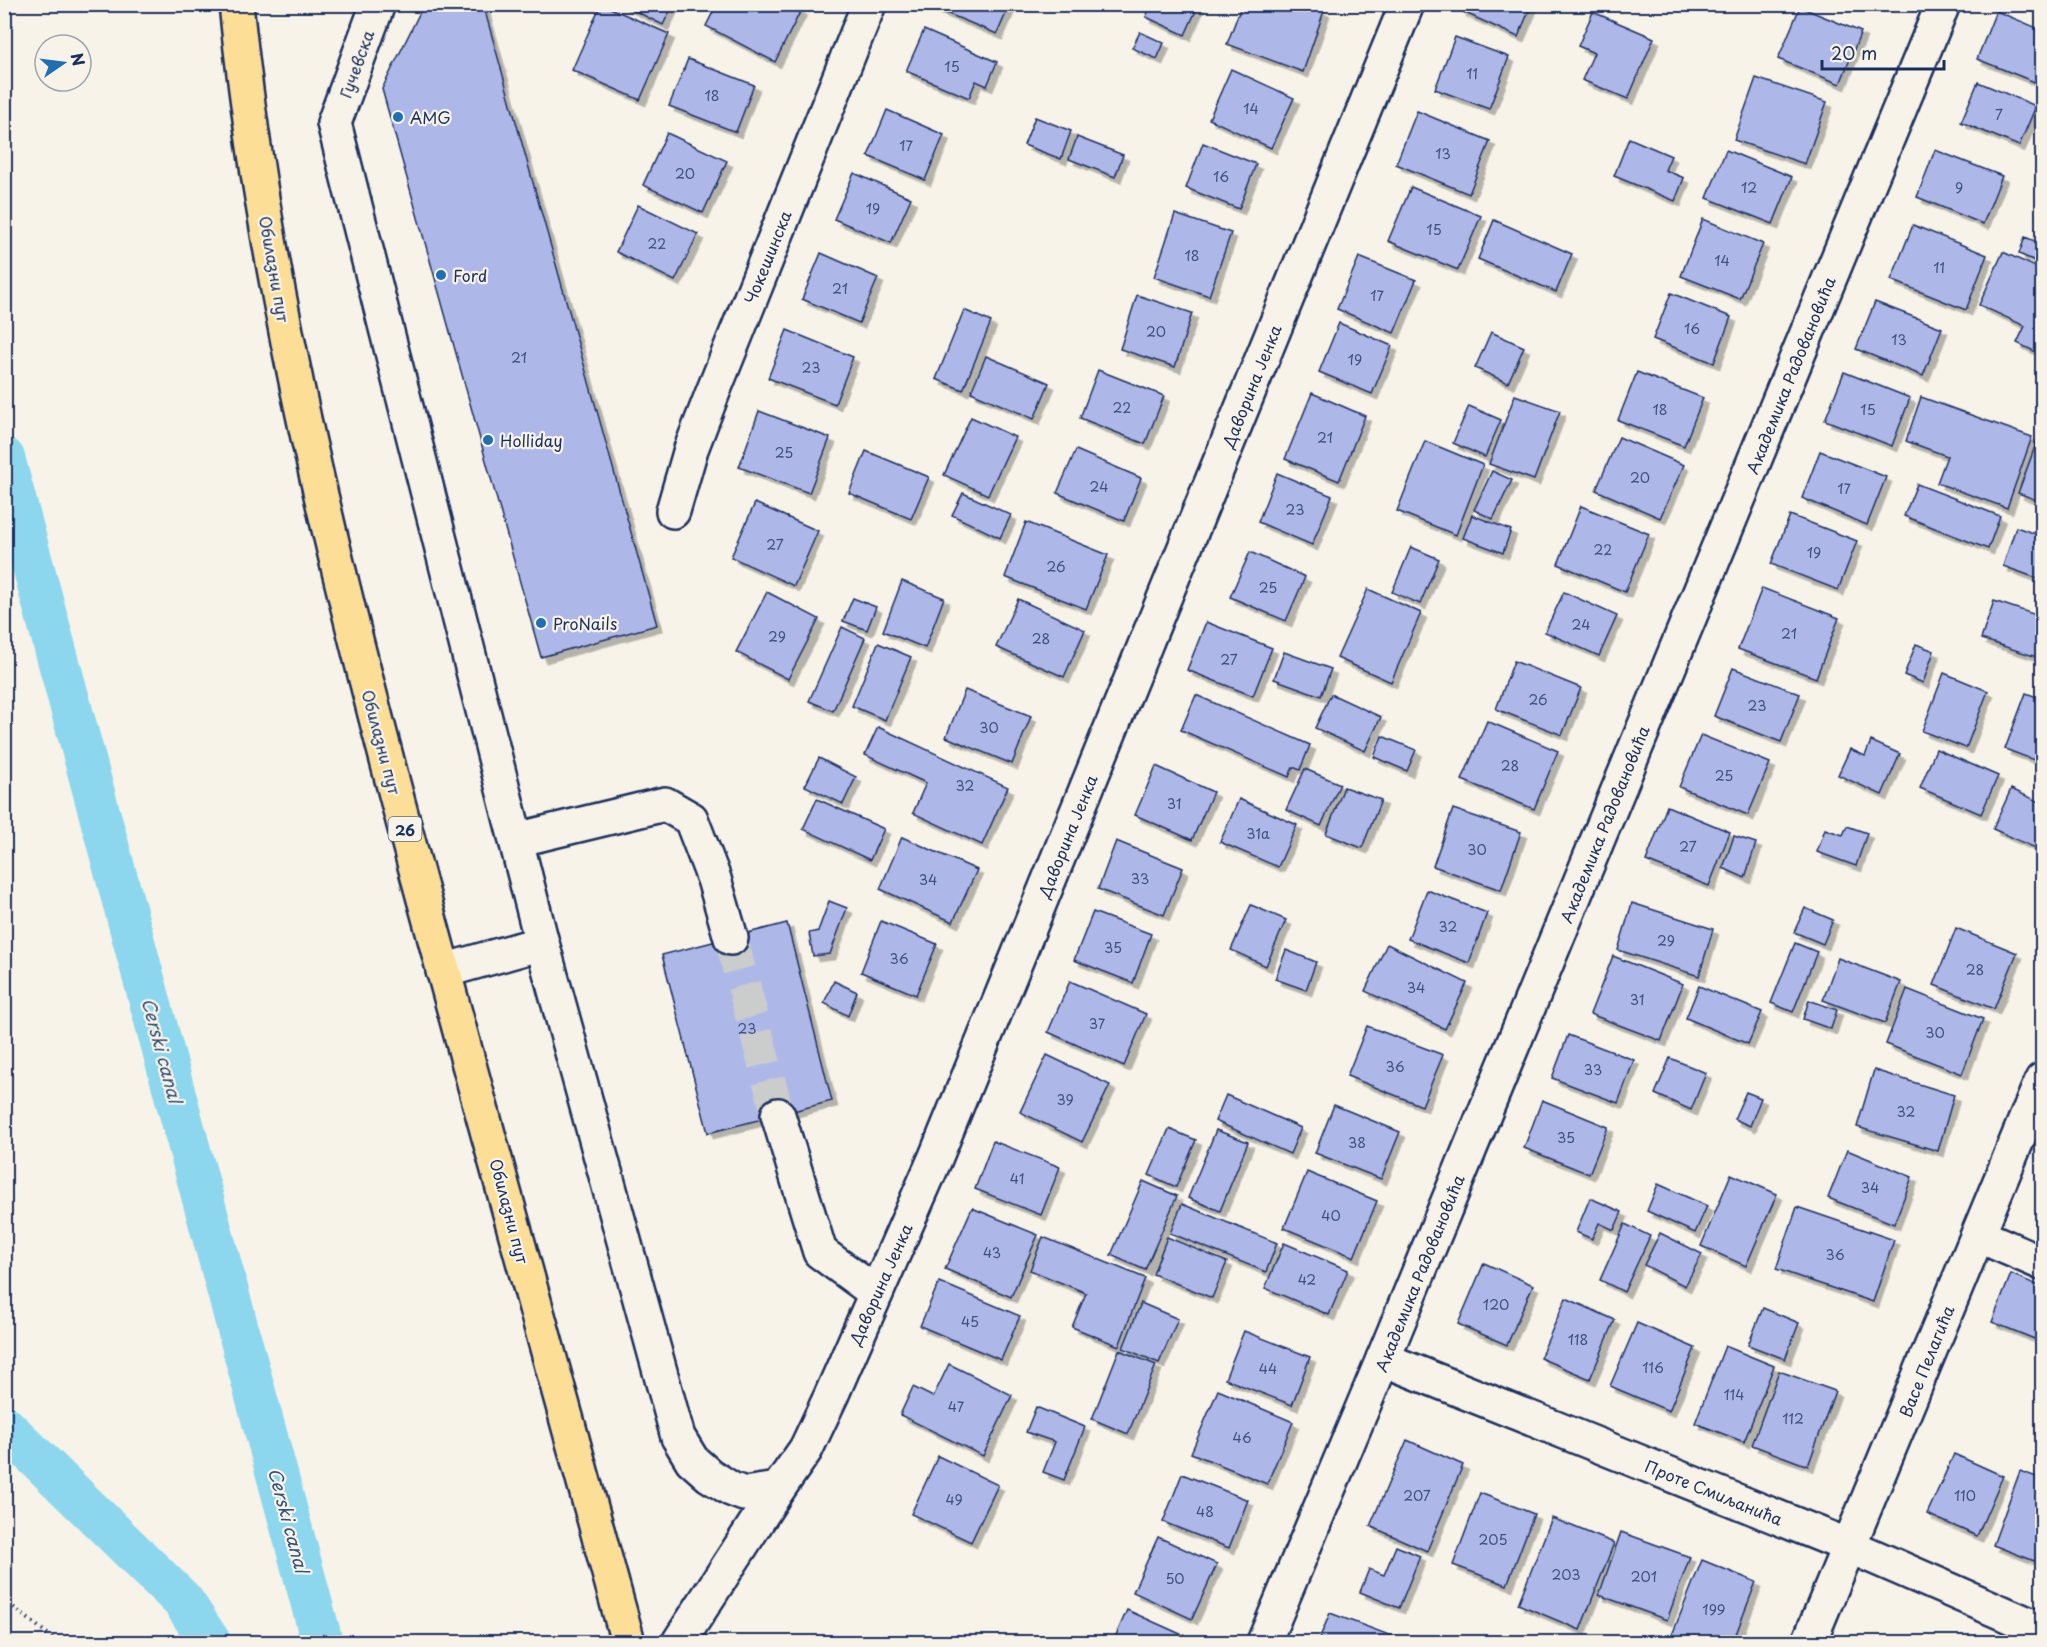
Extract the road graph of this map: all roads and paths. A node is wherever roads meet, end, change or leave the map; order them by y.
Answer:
1 (236, 4) edge
2 (378, 4) edge
3 (869, 4) edge
4 (1407, 4) edge
5 (1943, 4) edge
6 (673, 511) dead end
7 (516, 840) junction
8 (731, 938) tunnel mouth
9 (542, 944) junction
10 (443, 971) junction
11 (2043, 1080) edge
12 (778, 1115) tunnel mouth
13 (1978, 1234) junction
14 (2043, 1263) edge
15 (876, 1293) junction
16 (1383, 1359) junction
17 (751, 1508) junction
18 (1849, 1546) junction
19 (4, 1600) edge
20 (2043, 1630) edge
21 (58, 1642) edge
22 (628, 1642) edge
23 (679, 1642) edge
24 (1264, 1642) edge
25 (1809, 1642) edge

1 - 10 main road, Обилазни пут / 26
2 - 7 street, Гучевска
3 - 6 street, Чокешинска
4 - 15 street, Даворина Јенка
5 - 16 street, Академика Радовановића
7 - 8 street
7 - 9 street
9 - 10 street
9 - 17 street
10 - 22 main road, Обилазни пут / 26
11 - 13 street, Васе Пелагића
12 - 15 street
13 - 14 street
13 - 18 street, Васе Пелагића
15 - 17 street, Даворина Јенка
16 - 18 street, Проте Смиљанића
16 - 24 street, Академика Радовановића
17 - 23 street, Даворина Јенка
18 - 20 street, Проте Смиљанића
18 - 25 street, Васе Пелагића
19 - 21 path

